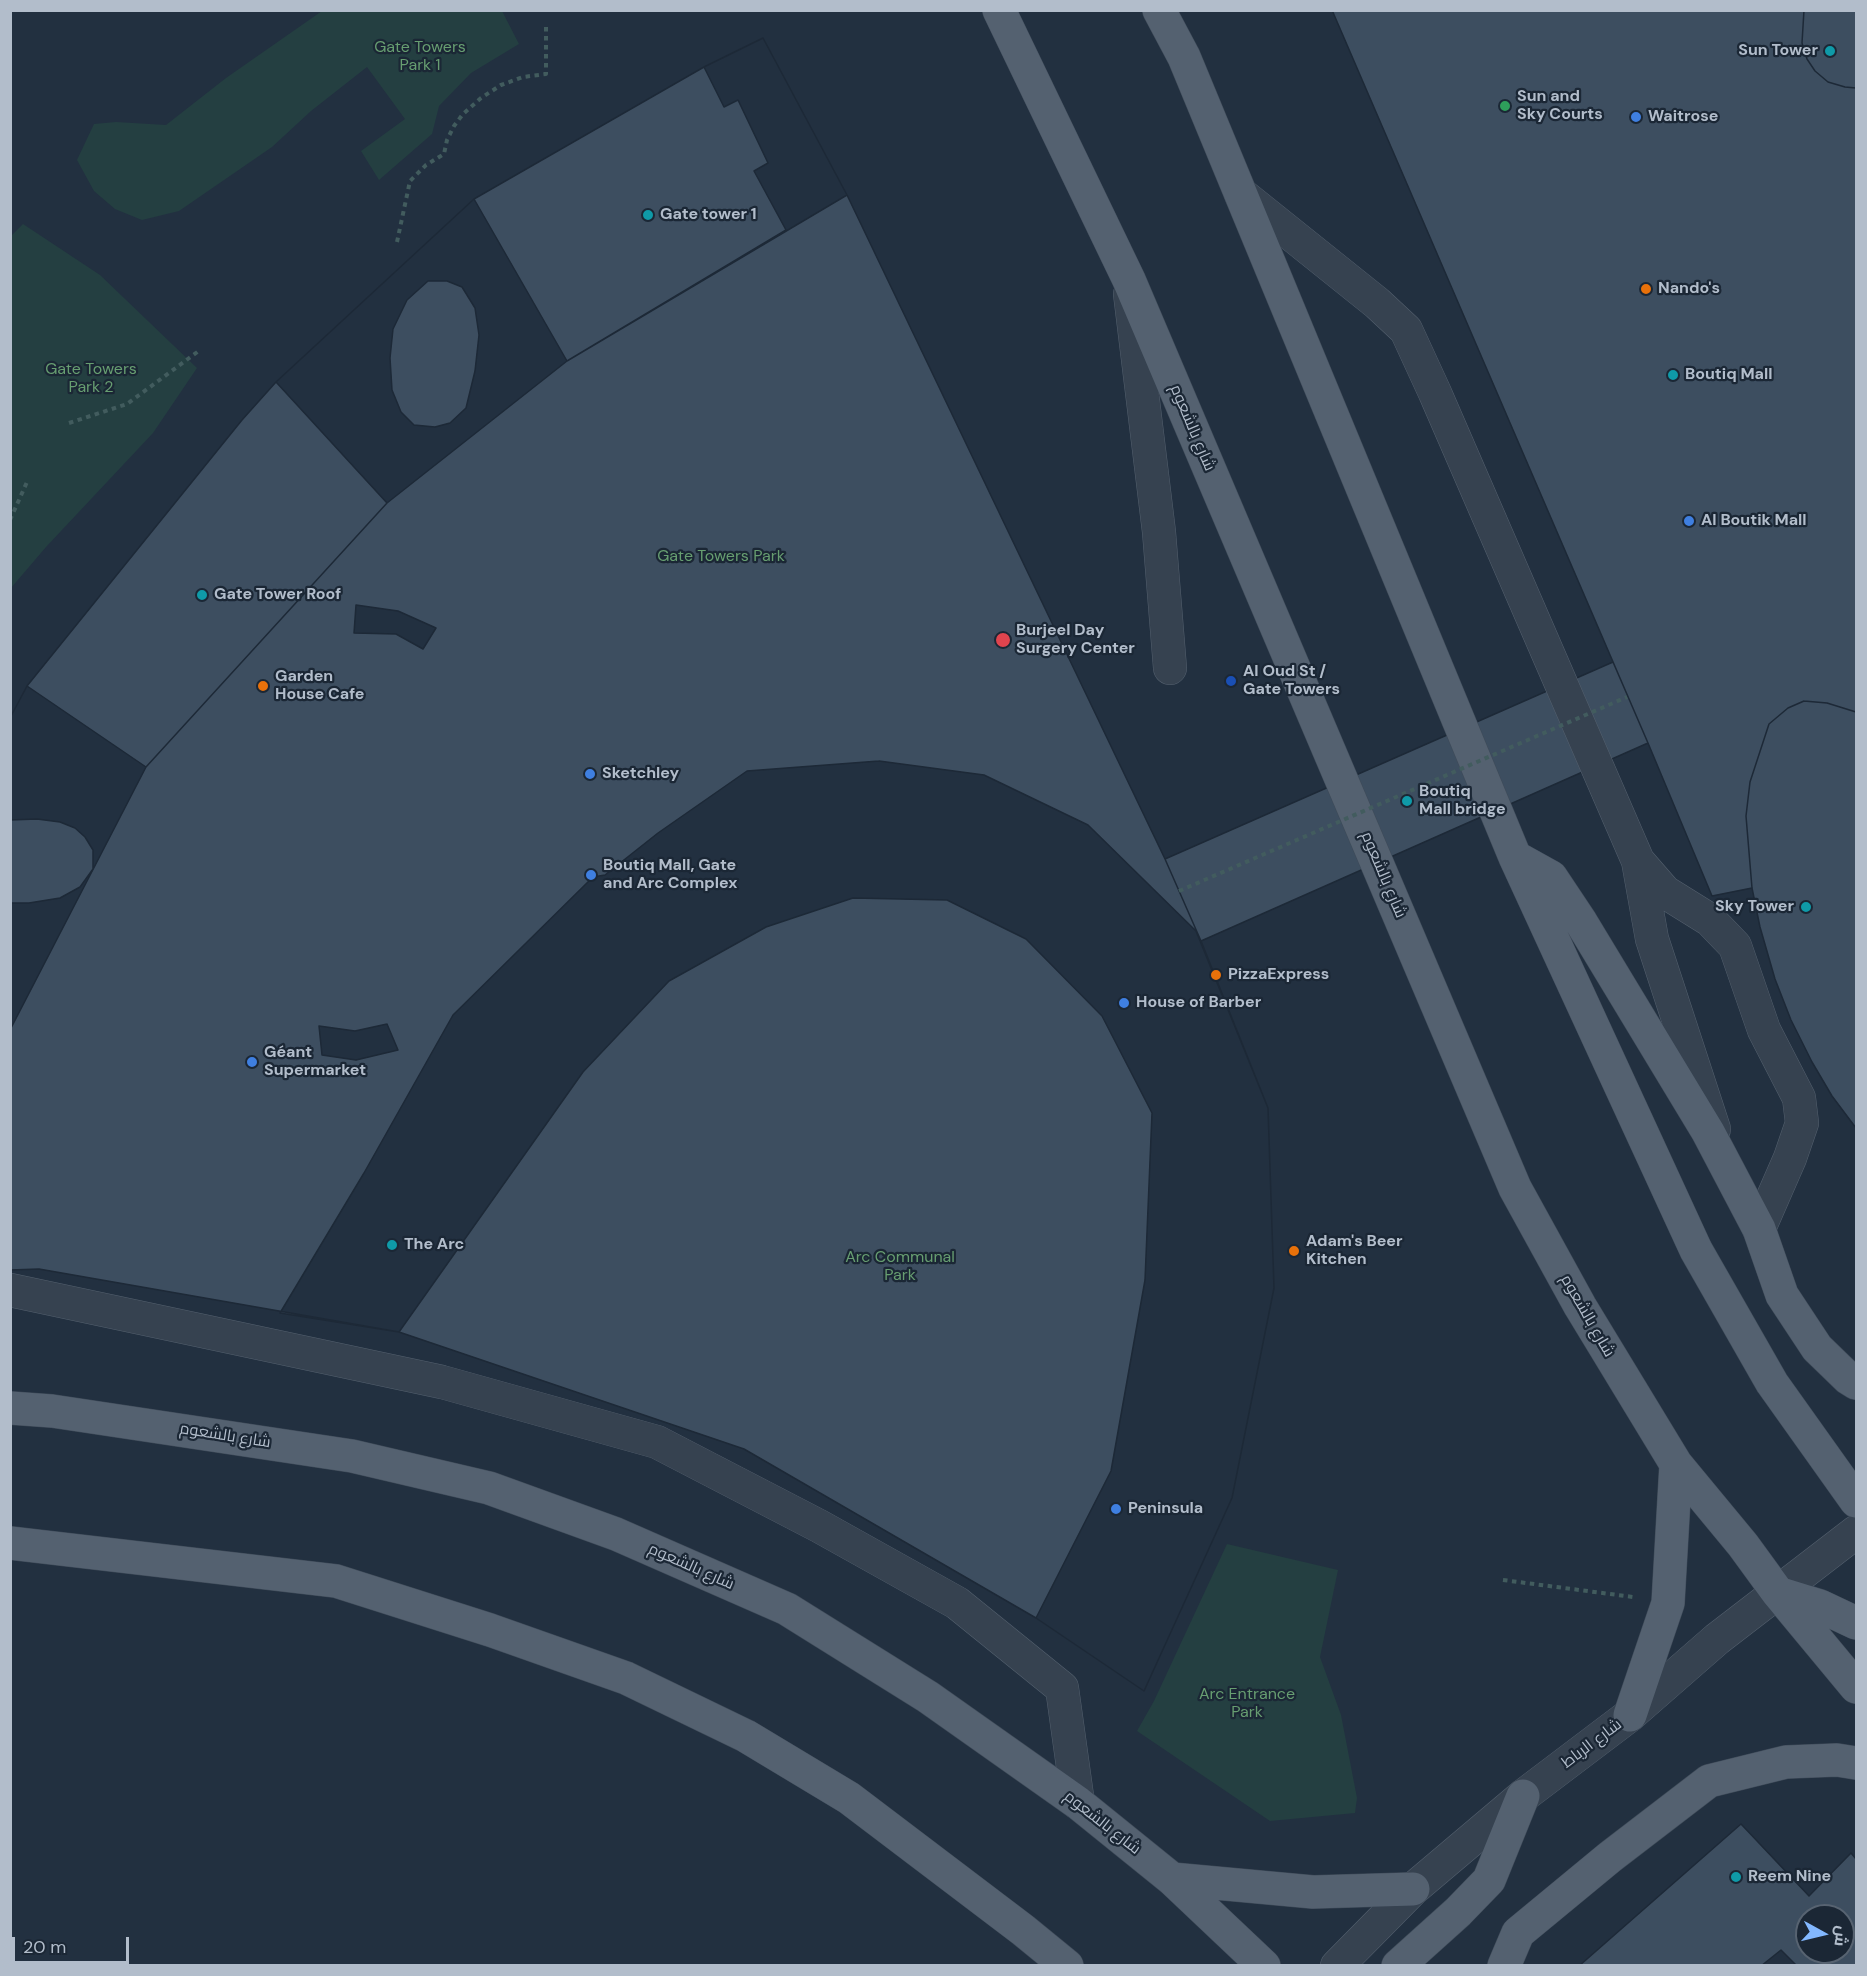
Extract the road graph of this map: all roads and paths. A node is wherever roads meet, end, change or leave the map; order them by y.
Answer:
1 (999, 10) edge
2 (1159, 10) edge
3 (546, 27) dead end
4 (1241, 194) junction
5 (397, 242) dead end
6 (1129, 280) junction
7 (200, 350) dead end
8 (69, 423) dead end
9 (27, 482) dead end
10 (10, 520) edge
11 (1170, 668) dead end
12 (1627, 697) dead end
13 (1515, 857) junction
14 (1638, 861) junction
15 (1179, 891) dead end
16 (1729, 1173) junction
17 (1759, 1229) junction
18 (10, 1290) edge
19 (1857, 1383) edge
20 (10, 1408) edge
21 (1676, 1464) junction
22 (1857, 1501) edge
23 (1857, 1532) edge
24 (10, 1543) edge
25 (1503, 1580) dead end
26 (1778, 1593) junction
27 (1640, 1598) dead end
28 (1857, 1623) edge
29 (1857, 1687) edge
30 (1630, 1715) junction
31 (1857, 1763) edge
32 (1522, 1796) junction
33 (1078, 1803) junction
34 (1172, 1879) junction
35 (1413, 1889) junction
36 (1023, 1930) junction
37 (1029, 1965) edge
38 (1067, 1965) edge
39 (1264, 1965) edge
40 (1337, 1965) edge
41 (1398, 1965) edge
42 (1504, 1965) edge

1 - 6 main road, شارع بالشعوم
2 - 4 main road
3 - 5 path
4 - 13 main road
4 - 14 street
6 - 11 street
6 - 21 main road, شارع بالشعوم
7 - 8 path
9 - 10 path
12 - 15 path, bridge
13 - 16 main road
13 - 22 main road
14 - 16 street
14 - 17 street
16 - 17 main road
17 - 19 main road
18 - 33 street
20 - 33 main road, شارع بالشعوم
21 - 26 main road, شارع بالشعوم
21 - 30 main road
23 - 26 street, شارع الرباط
24 - 36 main road
25 - 27 path
26 - 28 main road
26 - 29 main road, شارع بالشعوم
26 - 30 street, شارع الرباط
30 - 32 street, شارع الرباط
31 - 42 main road
32 - 35 street, شارع الرباط
32 - 41 main road
33 - 34 main road, شارع بالشعوم
34 - 35 main road
34 - 39 main road, شارع بالشعوم
35 - 40 street, شارع الرباط
36 - 37 main road
36 - 38 main road

